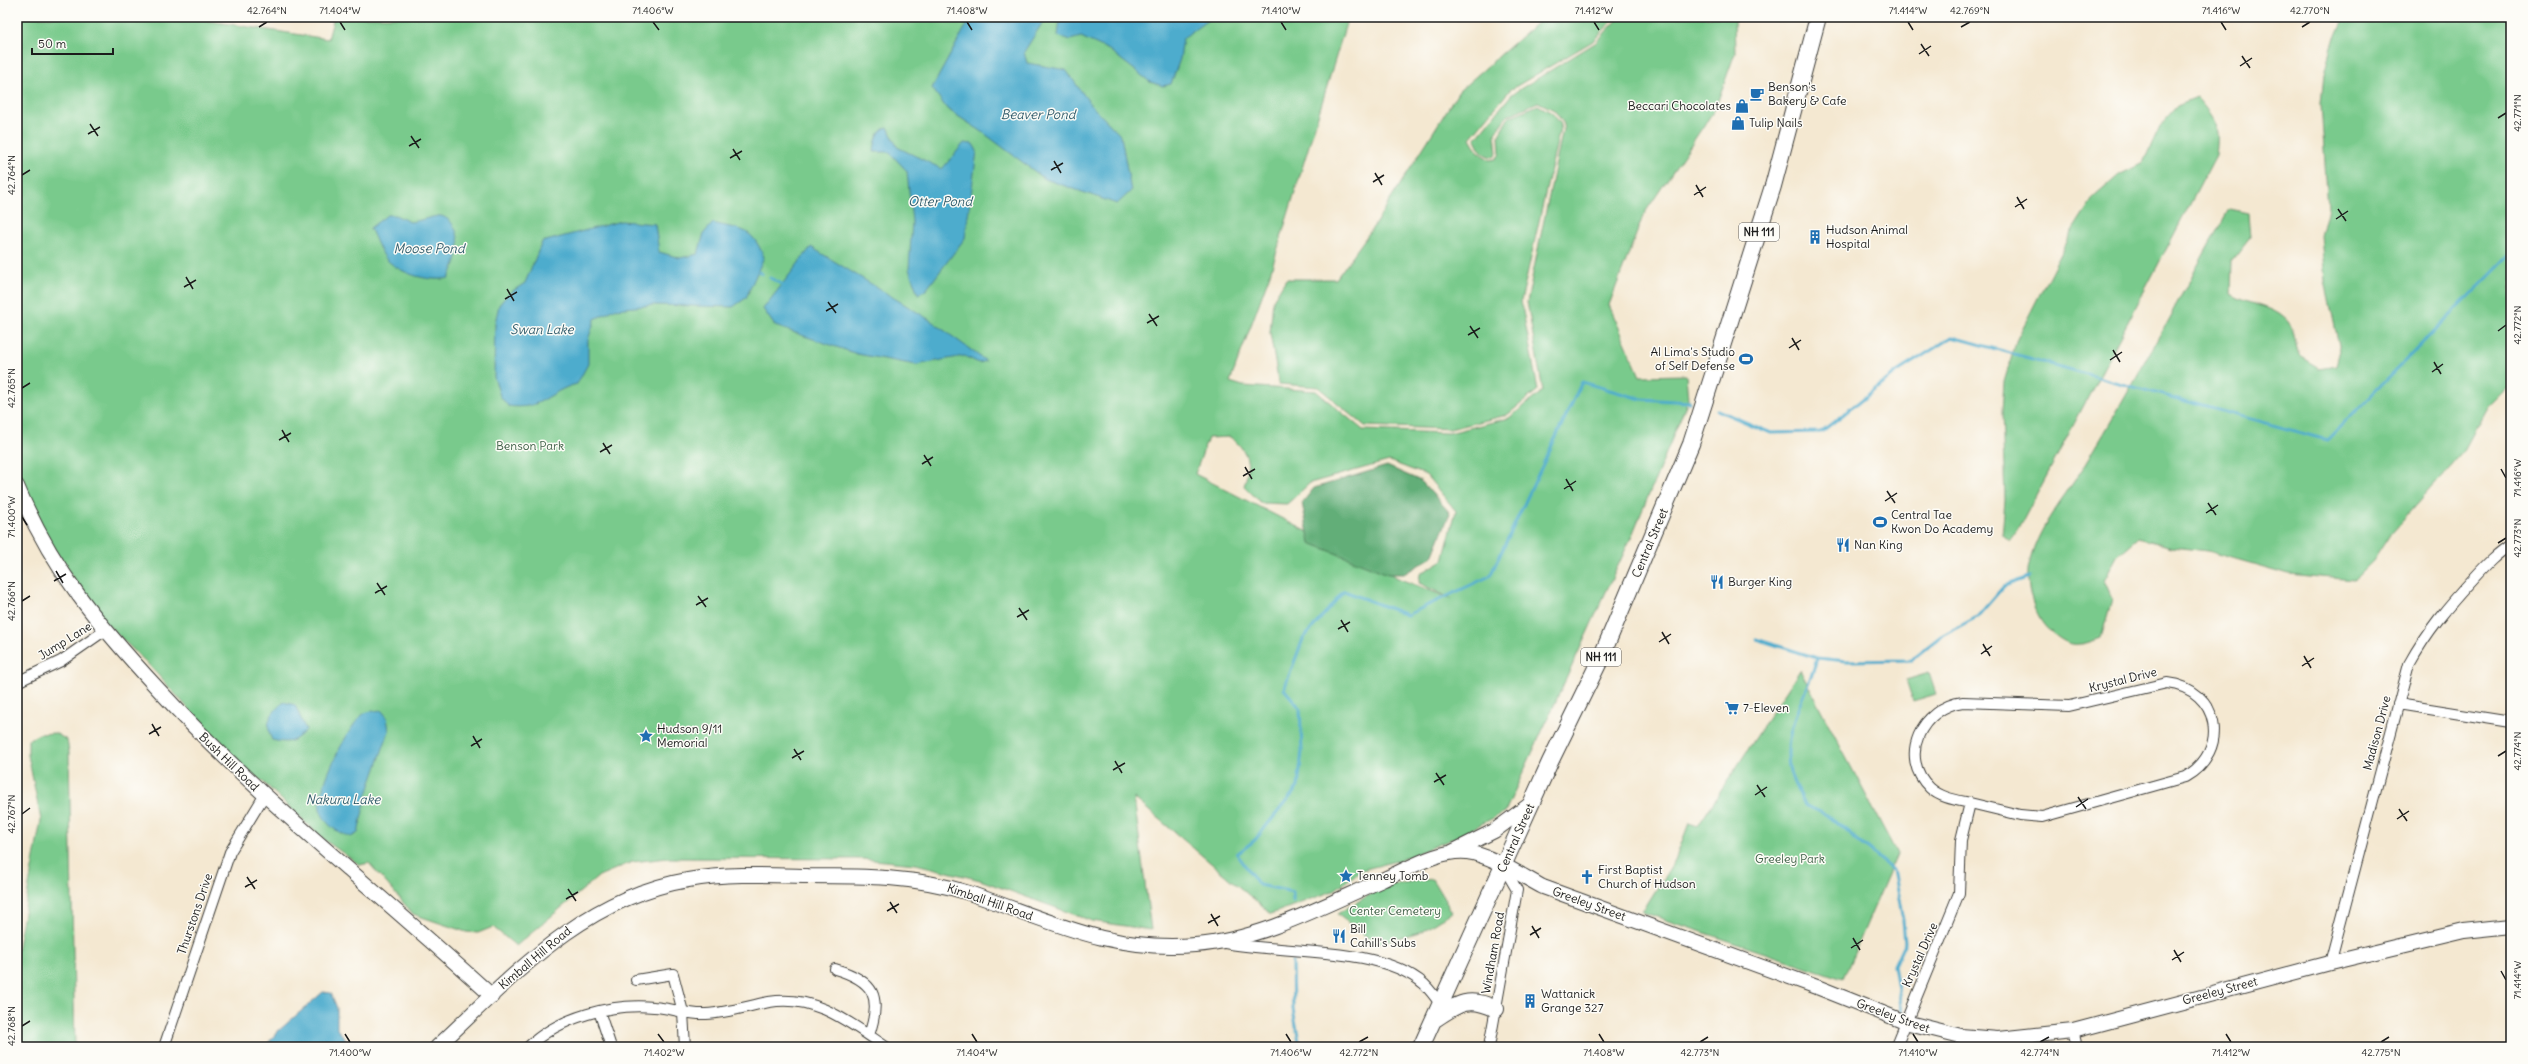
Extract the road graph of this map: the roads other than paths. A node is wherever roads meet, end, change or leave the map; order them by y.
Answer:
1 (1818, 17) edge
2 (17, 486) edge
3 (2511, 545) edge
4 (104, 631) junction
5 (17, 682) edge
6 (2398, 704) junction
7 (2511, 722) edge
8 (264, 796) junction
9 (1532, 803) junction
10 (1970, 804) junction
11 (1449, 854) junction
12 (1503, 866) junction
13 (2511, 926) edge
14 (1221, 942) junction
15 (2330, 963) junction
16 (835, 969) dead end
17 (636, 980) dead end
18 (492, 996) junction
19 (1441, 1005) junction
20 (1496, 1009) junction
21 (599, 1011) junction
22 (683, 1012) junction
23 (1434, 1020) junction
24 (1904, 1022) junction
25 (2073, 1030) junction
26 (868, 1035) junction
27 (164, 1047) edge
28 (437, 1047) edge
29 (528, 1047) edge
30 (611, 1047) edge
31 (686, 1047) edge
32 (886, 1047) edge
33 (1421, 1047) edge
34 (1490, 1047) edge
35 (1896, 1047) edge
36 (2077, 1047) edge

1 - 9 main road, Central Street / NH 111
2 - 4 street, Bush Hill Road
3 - 6 street, Madison Drive
4 - 5 street, Jump Lane
4 - 8 street, Bush Hill Road
6 - 7 street
6 - 15 street, Madison Drive
8 - 18 street, Bush Hill Road
8 - 27 street, Thurstons Drive
9 - 11 street
9 - 12 main road, Central Street / NH 111
10 - 10 street, Krystal Drive
10 - 24 street, Krystal Drive
11 - 12 street, Kimball Hill Road
11 - 14 street, Kimball Hill Road
12 - 19 main road, Central Street / NH 111
12 - 20 street, Windham Road
12 - 24 street, Greeley Street
13 - 15 street, Greeley Street
14 - 18 street, Kimball Hill Road
14 - 19 street
15 - 25 street, Greeley Street
16 - 26 street
17 - 22 street
18 - 28 street, Kimball Hill Road
19 - 23 main road, Central Street / NH 111
20 - 23 main road
20 - 34 street, Windham Road
21 - 22 street
21 - 29 street
21 - 30 street
22 - 26 street
22 - 31 street
23 - 33 main road, Central Street / NH 111
24 - 25 street, Greeley Street
24 - 35 street, Krystal Drive
25 - 36 street
26 - 32 street

